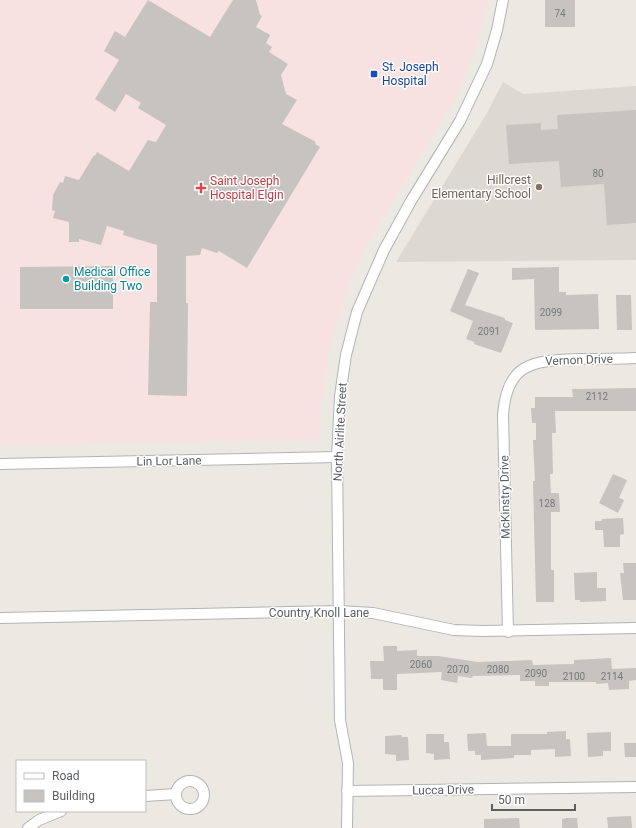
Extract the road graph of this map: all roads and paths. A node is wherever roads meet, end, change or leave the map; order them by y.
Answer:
1 (503, 0) edge
2 (636, 358) edge
3 (524, 368) joint
4 (337, 457) junction
5 (0, 464) edge
6 (339, 611) junction
7 (0, 618) edge
8 (636, 628) edge
9 (508, 632) junction
10 (636, 787) edge
11 (347, 791) junction
12 (176, 794) dead end
13 (146, 796) edge
14 (59, 812) edge
15 (28, 828) edge
16 (347, 828) edge

1 - 4 street, North Airlite Street
2 - 3 street, Vernon Drive
3 - 9 street, McKinstry Drive
4 - 5 street, Lin Lor Lane
4 - 6 street, North Airlite Street
6 - 7 street, Country Knoll Lane
6 - 9 street, Country Knoll Lane
6 - 11 street, North Airlite Street
8 - 9 street, Country Knoll Lane
10 - 11 street, Lucca Drive
11 - 16 street, North Airlite Street
12 - 13 street
14 - 15 street

